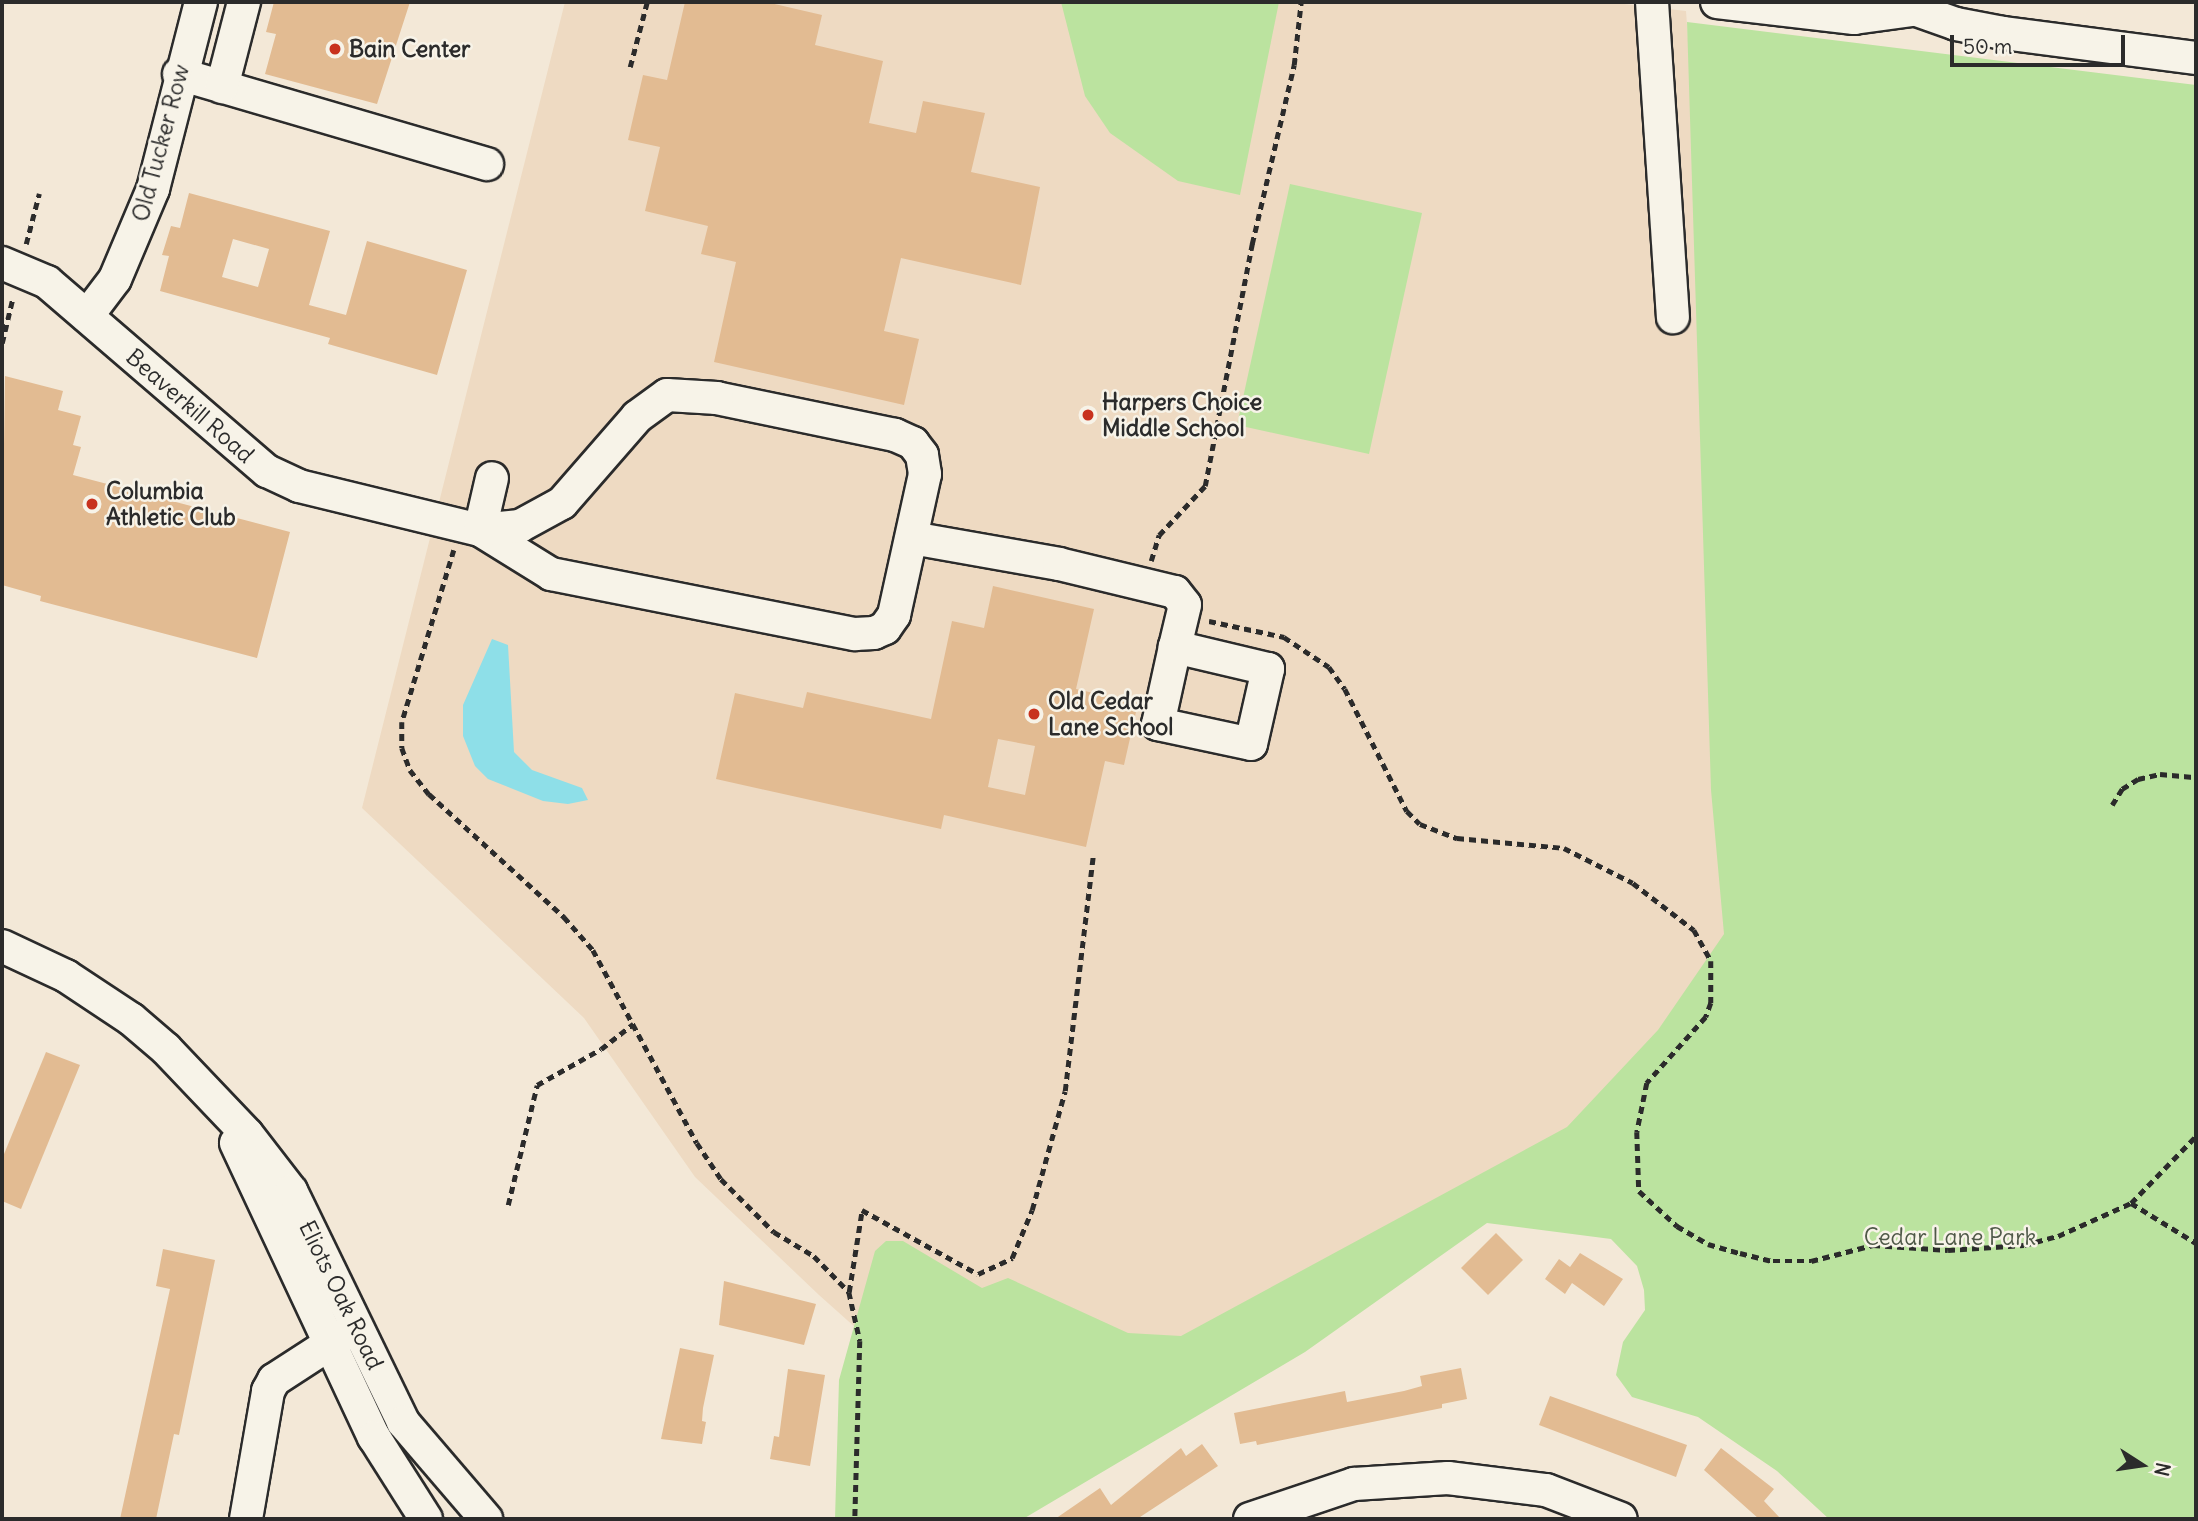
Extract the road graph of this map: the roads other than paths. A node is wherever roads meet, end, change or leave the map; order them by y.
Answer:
1 (201, 2) edge
2 (244, 2) edge
3 (1652, 2) edge
4 (1717, 2) edge
5 (1903, 6) edge
6 (2196, 58) edge
7 (179, 74) junction
8 (222, 86) junction
9 (487, 164) dead end
10 (2, 263) edge
11 (88, 316) junction
12 (1673, 317) dead end
13 (492, 478) dead end
14 (471, 528) junction
15 (912, 538) junction
16 (1179, 632) road end
17 (2, 946) edge
18 (343, 1336) junction
19 (246, 1519) edge
20 (426, 1519) edge
21 (486, 1519) edge
22 (1250, 1519) edge
23 (1621, 1519) edge

1 - 7 street, Old Tucker Row
2 - 8 street
3 - 12 street
4 - 5 street
5 - 6 street
7 - 8 street
7 - 11 street, Old Tucker Row
8 - 9 street
10 - 11 street, Beaverkill Road
11 - 14 street, Beaverkill Road
13 - 14 street
14 - 15 street
14 - 15 street
15 - 16 street
17 - 18 street, Eliots Oak Road
18 - 19 street
18 - 20 street, Eliots Oak Road
18 - 21 street, Eliots Oak Road
22 - 23 street

